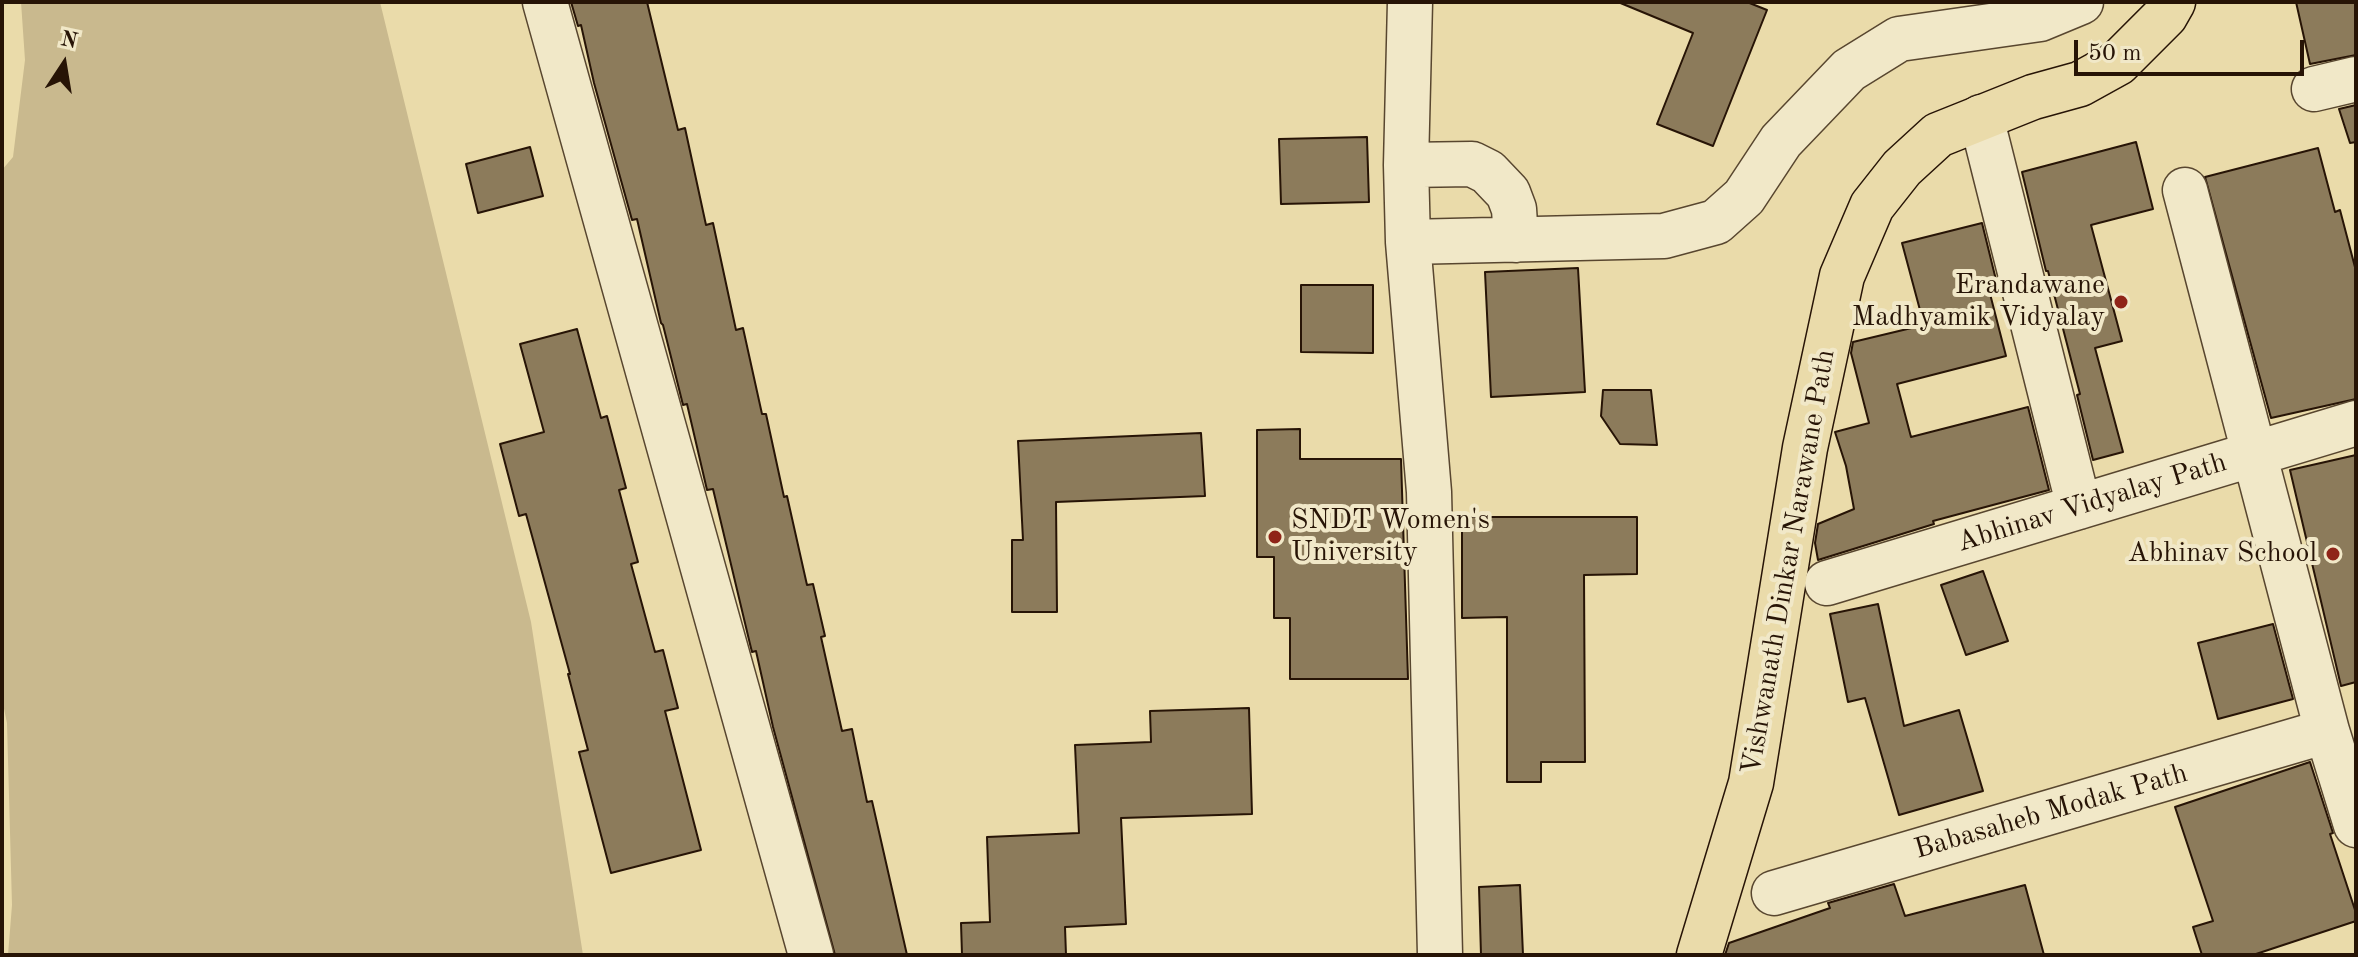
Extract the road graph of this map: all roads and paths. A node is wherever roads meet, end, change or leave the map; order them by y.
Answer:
1 (545, 2) edge
2 (1410, 2) edge
3 (2081, 2) edge
4 (2173, 2) edge
5 (2356, 79) edge
6 (2314, 89) dead end
7 (1981, 117) junction
8 (1406, 165) junction
9 (2185, 190) dead end
10 (1516, 240) junction
11 (1408, 242) junction
12 (2356, 423) edge
13 (2254, 454) junction
14 (2079, 507) junction
15 (1827, 583) dead end
16 (2327, 731) junction
17 (2356, 825) edge
18 (1774, 893) dead end
19 (811, 955) edge
20 (1440, 955) edge
21 (1699, 955) edge

1 - 19 street
2 - 8 street
3 - 10 street
4 - 7 main road, Vishwanath Dinkar Narawane Path
5 - 6 street
7 - 14 street
7 - 21 main road, Vishwanath Dinkar Narawane Path
8 - 10 street
8 - 11 street
9 - 13 street
10 - 11 street
11 - 20 street
12 - 13 street, Abhinav Vidyalay Path
13 - 14 street, Abhinav Vidyalay Path
13 - 16 street
14 - 15 street, Abhinav Vidyalay Path
16 - 17 street
16 - 18 street, Babasaheb Modak Path

